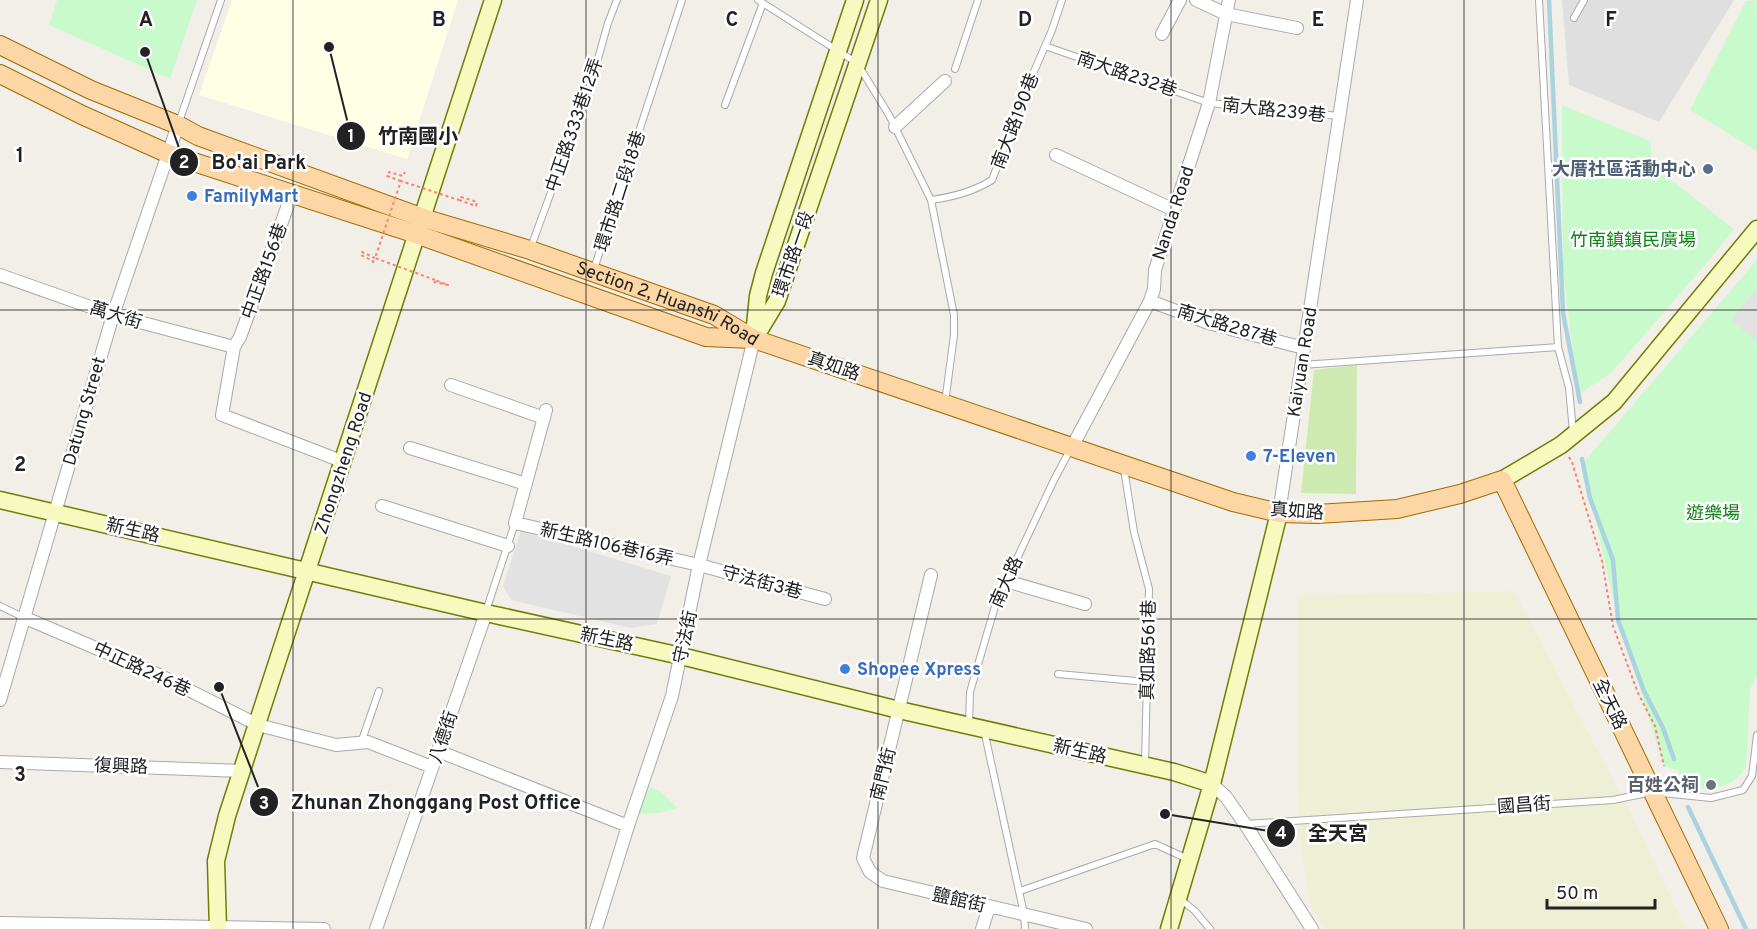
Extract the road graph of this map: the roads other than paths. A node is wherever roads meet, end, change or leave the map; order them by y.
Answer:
1 (221, 0) edge
2 (493, 0) edge
3 (617, 0) edge
4 (682, 0) edge
5 (855, 0) edge
6 (879, 0) edge
7 (978, 0) edge
8 (1062, 0) edge
9 (1180, 0) edge
10 (1196, 0) edge
11 (1229, 0) edge
12 (1357, 0) edge
13 (1539, 0) edge
14 (1584, 0) edge
15 (760, 1) edge
16 (1226, 14) junction
17 (1574, 18) dead end
18 (1297, 28) dead end
19 (1162, 34) dead end
20 (0, 45) edge
21 (1045, 46) junction
22 (837, 52) junction
23 (857, 63) junction
24 (955, 69) dead end
25 (0, 74) edge
26 (945, 81) dead end
27 (1209, 103) junction
28 (725, 105) dead end
29 (1340, 116) junction
30 (178, 125) junction
31 (895, 127) junction
32 (169, 154) junction
33 (1056, 156) dead end
34 (292, 194) junction
35 (931, 200) junction
36 (1174, 210) junction
37 (419, 226) junction
38 (1757, 229) edge
39 (530, 250) junction
40 (593, 272) junction
41 (1, 277) edge
42 (1150, 301) junction
43 (113, 315) junction
44 (754, 339) junction
45 (234, 347) junction
46 (1558, 347) junction
47 (1304, 348) junction
48 (1301, 365) junction
49 (451, 385) dead end
50 (945, 403) junction
51 (1567, 440) junction
52 (1072, 447) junction
53 (410, 448) dead end
54 (344, 462) junction
55 (1124, 464) junction
56 (1502, 480) junction
57 (526, 484) junction
58 (0, 500) edge
59 (382, 506) dead end
60 (54, 512) junction
61 (1279, 513) junction
62 (516, 524) junction
63 (508, 546) junction
64 (699, 566) junction
65 (308, 571) junction
66 (931, 575) dead end
67 (1006, 581) junction
68 (825, 599) dead end
69 (1085, 604) dead end
70 (0, 606) edge
71 (486, 613) junction
72 (23, 616) junction
73 (681, 656) junction
74 (1058, 674) dead end
75 (1147, 682) junction
76 (379, 692) dead end
77 (0, 700) edge
78 (899, 710) junction
79 (258, 725) junction
80 (976, 728) junction
81 (1757, 735) edge
82 (361, 743) junction
83 (438, 751) junction
84 (0, 762) edge
85 (1145, 765) junction
86 (432, 767) junction
87 (243, 771) junction
88 (1212, 784) junction
89 (1652, 792) junction
90 (1245, 824) junction
91 (628, 826) junction
92 (868, 838) joint
93 (1189, 860) junction
94 (1020, 891) junction
95 (1177, 897) junction
96 (989, 907) junction
97 (1024, 914) junction
98 (0, 923) edge
99 (218, 928) edge
100 (324, 929) edge
101 (376, 929) edge
102 (596, 929) edge
103 (982, 929) edge
104 (1025, 929) edge
105 (1086, 929) edge
106 (1169, 929) edge
107 (1210, 929) edge
108 (1312, 929) edge
109 (1719, 929) edge

1 - 30 lane
2 - 37 street, Zhongzheng Road
3 - 39 lane, 中正路333巷12弄
4 - 40 lane, 環市路二段18巷
5 - 22 street, 環市路一段
6 - 23 street, 環市路一段
7 - 24 lane
8 - 21 lane, 南大路190巷
9 - 19 street
10 - 16 street
11 - 16 street, Nanda Road
12 - 29 street, Kaiyuan Road
13 - 46 lane
14 - 17 lane
15 - 22 lane
15 - 28 lane
16 - 18 street
16 - 27 street, Nanda Road
20 - 30 main road, Section 2, Huanshi Road
21 - 27 lane, 南大路232巷
21 - 35 lane, 南大路190巷
22 - 23 lane
22 - 44 street, 環市路一段
23 - 31 lane
23 - 44 street, 環市路一段
25 - 32 main road, Section 2, Huanshi Road
26 - 31 street
27 - 29 lane, 南大路239巷
27 - 36 street, Nanda Road
29 - 47 street, Kaiyuan Road
30 - 32 street, Datung Street
30 - 37 main road, Section 2, Huanshi Road
31 - 35 lane
32 - 34 main road, Section 2, Huanshi Road
32 - 43 street, Datung Street
33 - 36 street
34 - 37 main road, Section 2, Huanshi Road
34 - 45 street, 中正路156巷
35 - 50 lane
36 - 42 street, Nanda Road
37 - 39 main road, Section 2, Huanshi Road
37 - 44 main road, Section 2, Huanshi Road
37 - 54 street, Zhongzheng Road
38 - 51 street, 真如路
39 - 40 main road, Section 2, Huanshi Road
40 - 44 main road, Section 2, Huanshi Road
41 - 43 street, 萬大街
42 - 47 street, 南大路287巷
42 - 52 street, Nanda Road
43 - 45 street, 萬大街
43 - 60 street, Datung Street
44 - 50 main road, 真如路
44 - 64 street, 守法街
45 - 54 street, 中正路156巷
46 - 48 lane
46 - 51 lane
47 - 48 street, Kaiyuan Road
48 - 61 street, Kaiyuan Road
49 - 57 street
50 - 52 main road, 真如路
51 - 56 street, 真如路
52 - 55 main road, 真如路
52 - 67 lane, 南大路
53 - 57 street
54 - 65 street, Zhongzheng Road
55 - 61 main road, 真如路
55 - 75 lane, 真如路561巷
56 - 61 main road, 真如路
56 - 89 main road, 全天路
57 - 62 street
58 - 60 street, 新生路
59 - 63 street
60 - 65 street, 新生路
60 - 72 street, Datung Street
61 - 88 street, Kaiyuan Road
62 - 63 lane
62 - 64 street, 新生路106巷16弄
63 - 71 lane
64 - 68 street, 守法街3巷
64 - 73 street, 守法街
65 - 71 street, 新生路
65 - 79 street, Zhongzheng Road
66 - 78 street, 南門街
67 - 69 street
67 - 80 lane, 南大路
70 - 72 lane
71 - 73 street, 新生路
71 - 83 street, 八德街
72 - 77 street, Datung Street
72 - 79 street, 中正路246巷
73 - 78 street, 新生路
73 - 91 street, 守法街
74 - 75 lane
75 - 85 lane, 真如路561巷
76 - 82 lane
78 - 80 street, 新生路
78 - 92 street, 南門街
79 - 82 street, 中正路246巷
79 - 87 street, Zhongzheng Road
80 - 85 street, 新生路
80 - 94 lane, 南大路
81 - 89 lane, 國昌街
82 - 86 street, 中正路246巷
83 - 86 street, 八德街
83 - 91 street
84 - 87 street, 復興路
85 - 88 street, 新生路
86 - 101 street, 八德街
87 - 99 street, Zhongzheng Road
88 - 90 street
88 - 93 street, Kaiyuan Road
89 - 90 lane, 國昌街
89 - 109 main road, 全天路
90 - 108 street
91 - 102 street, 守法街
92 - 96 street, 鹽館街
93 - 94 lane
93 - 95 street, Kaiyuan Road
94 - 97 lane, 南大路
95 - 106 street, Kaiyuan Road
95 - 107 lane
96 - 97 street, 鹽館街
96 - 103 street
97 - 104 lane, 南大路
97 - 105 street, 鹽館街
98 - 99 street
99 - 100 street

